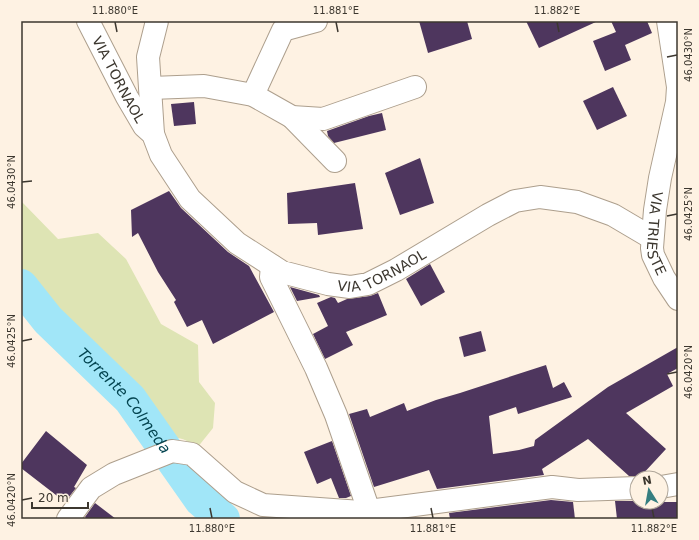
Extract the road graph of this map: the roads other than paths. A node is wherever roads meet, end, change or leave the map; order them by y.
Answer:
1 (88, 21) edge
2 (157, 21) edge
3 (316, 21) edge
4 (668, 21) edge
5 (415, 87) dead end
6 (678, 87) edge
7 (150, 88) junction
8 (253, 95) junction
9 (292, 117) junction
10 (153, 134) junction
11 (335, 161) dead end
12 (652, 238) junction
13 (272, 266) junction
14 (678, 299) edge
15 (629, 488) edge
16 (365, 512) junction
17 (68, 519) edge

1 - 10 street, VIA TORNAOL
2 - 7 street, VIA TORNAOL
3 - 8 street
4 - 6 street, VIA TRIESTE
5 - 9 street
6 - 12 street, VIA TRIESTE
7 - 8 street
7 - 10 street, VIA TORNAOL
8 - 9 street
9 - 11 street
10 - 13 street, VIA TORNAOL
12 - 13 street, VIA TORNAOL
12 - 14 street, VIA TRIESTE
13 - 16 street
15 - 16 street
16 - 17 street

